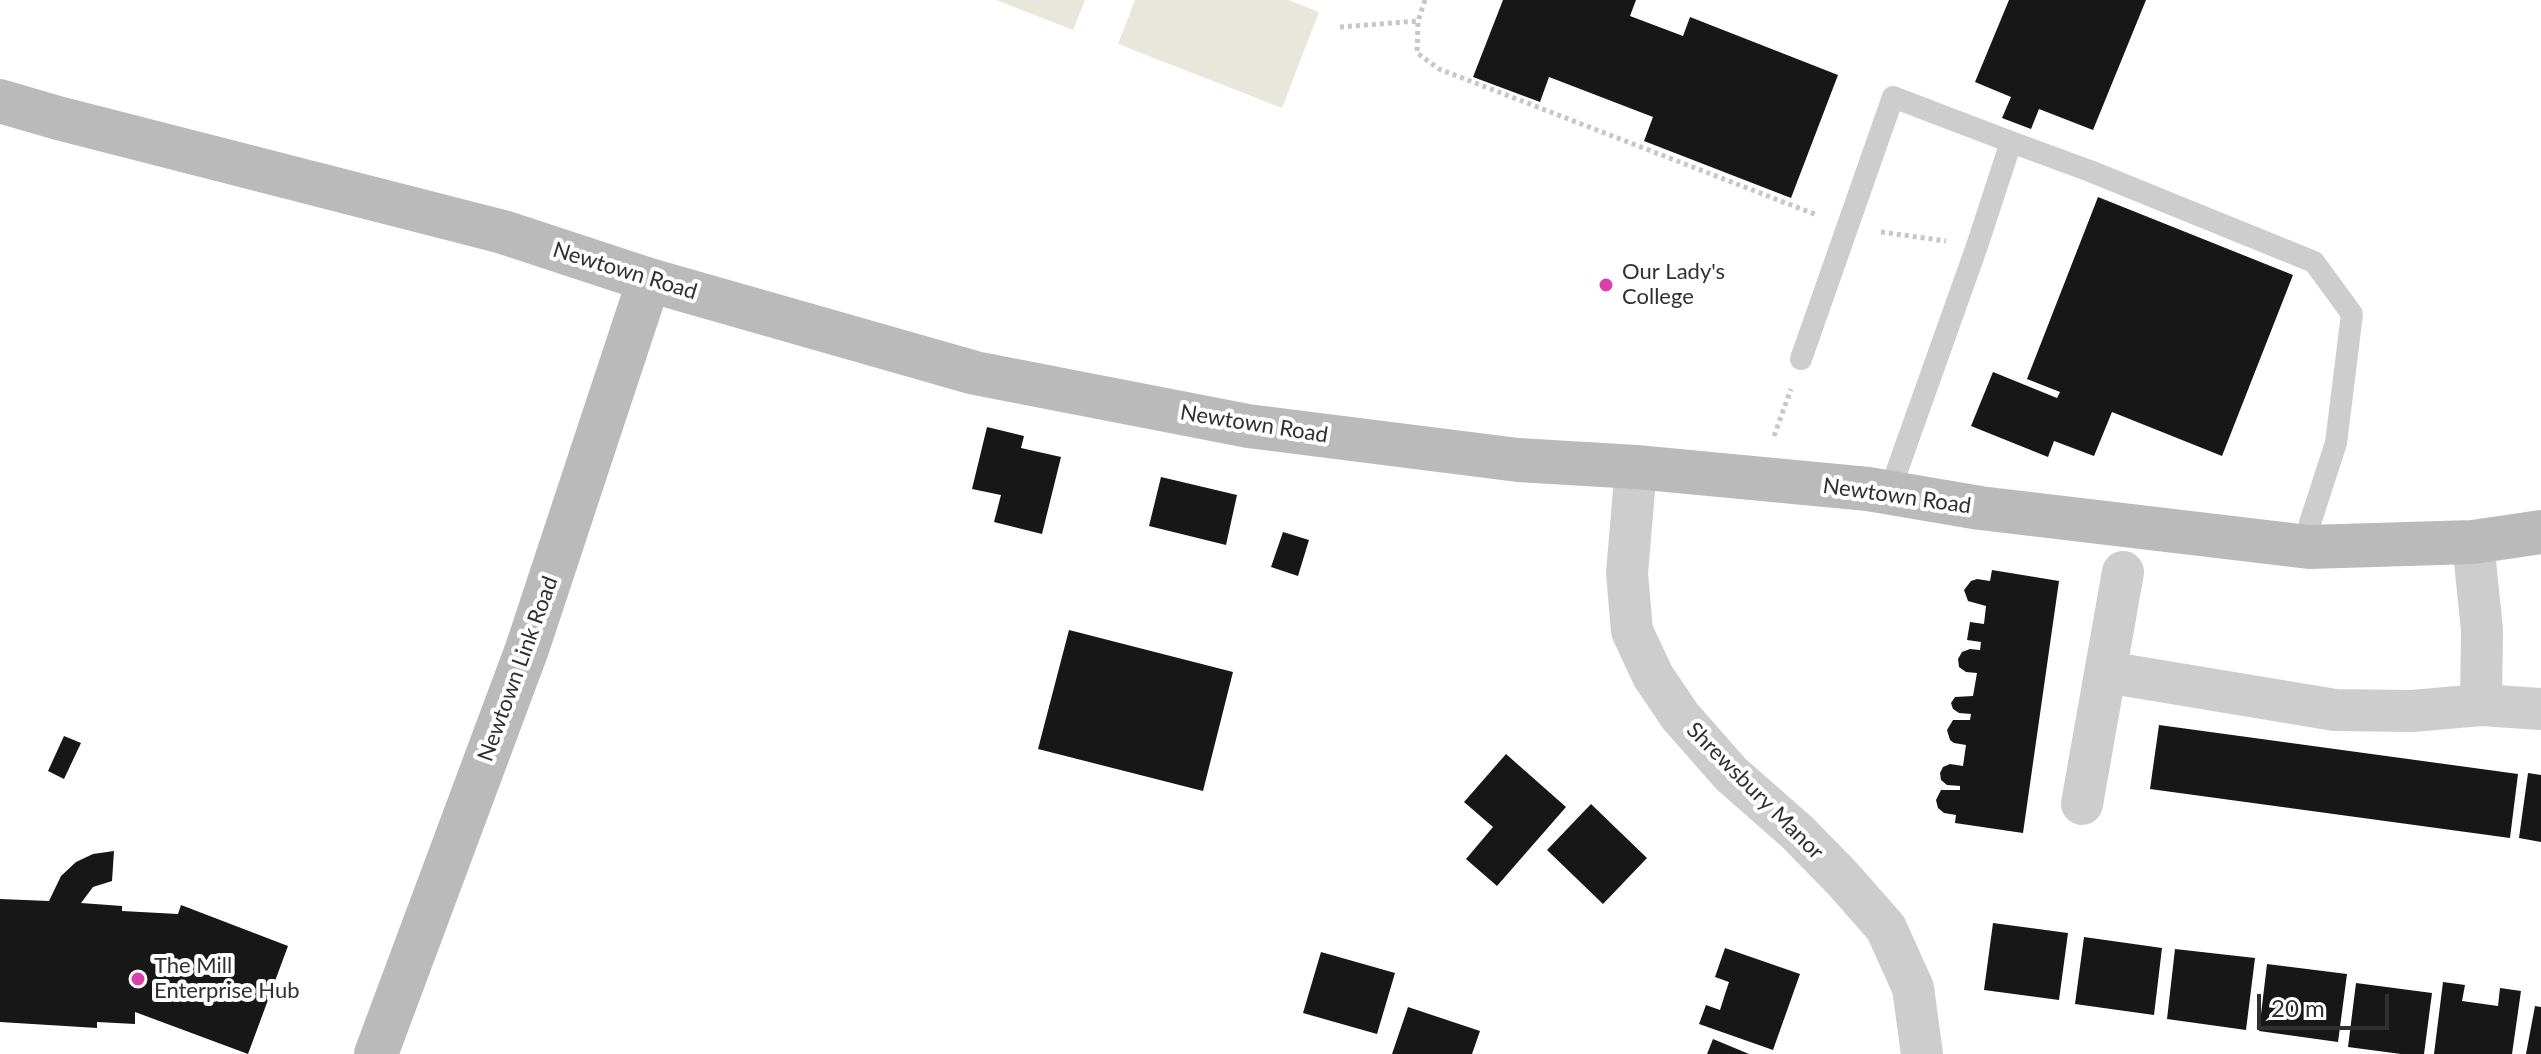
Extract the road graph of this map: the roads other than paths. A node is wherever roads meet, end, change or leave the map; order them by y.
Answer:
1 (0, 101) edge
2 (2011, 142) junction
3 (649, 280) junction
4 (1801, 359) road end
5 (1636, 467) junction
6 (1889, 493) junction
7 (2541, 532) edge
8 (2473, 542) junction
9 (2309, 547) junction
10 (2123, 572) dead end
11 (2106, 672) junction
12 (2481, 705) junction
13 (2541, 709) edge
14 (2082, 804) dead end
15 (1924, 1053) edge
16 (376, 1054) edge

1 - 3 street, Newtown Road
2 - 4 lane
2 - 6 lane
2 - 9 lane
3 - 5 street, Newtown Road
3 - 16 street, Newtown Link Road
5 - 6 street, Newtown Road
5 - 15 street, Shrewsbury Manor
6 - 9 street, Newtown Road
7 - 8 street, Newtown Road
8 - 9 street, Newtown Road
8 - 12 street
10 - 11 street
11 - 12 street
11 - 14 street
12 - 13 street

